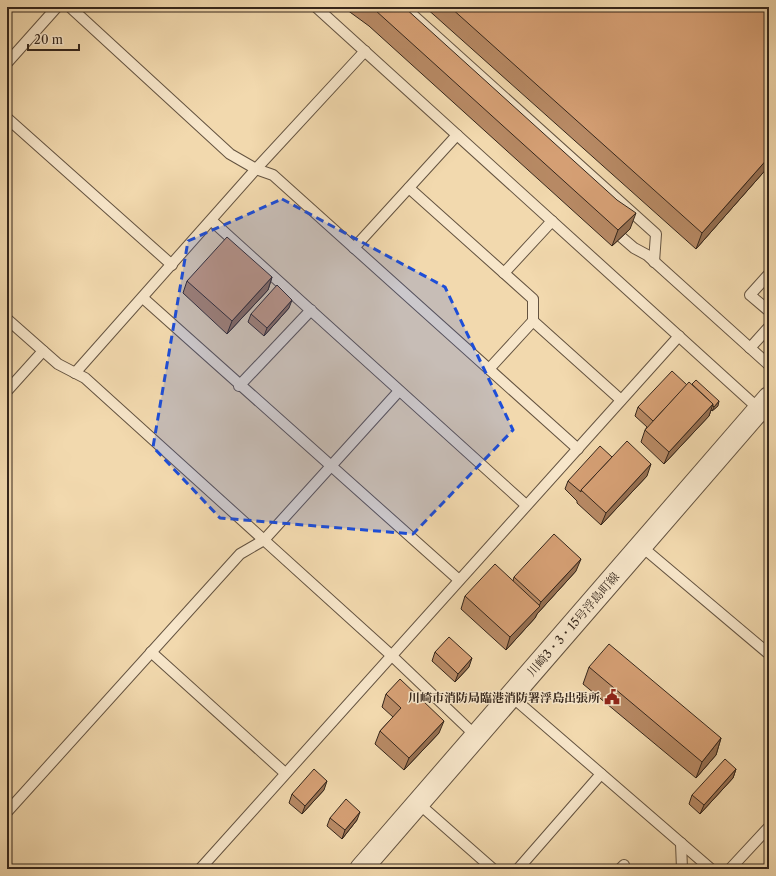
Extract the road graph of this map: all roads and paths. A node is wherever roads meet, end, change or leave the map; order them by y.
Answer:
1 (57, 7) edge
2 (70, 7) edge
3 (316, 7) edge
4 (404, 7) edge
5 (364, 51) junction
6 (7, 63) edge
7 (7, 118) edge
8 (457, 135) junction
9 (256, 169) junction
10 (409, 188) junction
11 (212, 221) junction
12 (552, 221) junction
13 (604, 222) edge
14 (354, 248) junction
15 (654, 262) junction
16 (172, 265) junction
17 (504, 273) junction
18 (769, 274) edge
19 (143, 298) junction
20 (311, 310) junction
21 (769, 311) edge
22 (7, 319) edge
23 (533, 321) junction
24 (769, 327) edge
25 (679, 336) junction
26 (750, 348) junction
27 (43, 351) junction
28 (769, 365) edge
29 (489, 369) junction
30 (75, 373) junction
31 (239, 386) junction
32 (7, 391) edge
33 (399, 391) junction
34 (621, 400) junction
35 (764, 404) edge
36 (578, 448) junction
37 (331, 467) junction
38 (526, 505) junction
39 (264, 540) junction
40 (641, 546) junction
41 (459, 580) junction
42 (151, 652) junction
43 (769, 654) edge
44 (392, 655) junction
45 (511, 696) junction
46 (476, 736) junction
47 (285, 773) junction
48 (601, 774) junction
49 (418, 803) junction
50 (7, 812) edge
51 (769, 827) edge
52 (681, 844) junction
53 (200, 869) edge
54 (361, 869) edge
55 (493, 869) edge
56 (518, 869) edge
57 (682, 869) edge
58 (711, 869) edge
59 (730, 869) edge

1 - 6 lane
2 - 9 lane
3 - 5 lane
4 - 15 lane
5 - 8 lane
5 - 9 lane
7 - 16 lane
8 - 10 lane
8 - 12 lane
9 - 11 lane
9 - 14 lane
10 - 14 lane
10 - 17 lane
11 - 16 lane
11 - 20 lane
12 - 17 lane
12 - 25 lane
13 - 15 lane
14 - 29 lane
15 - 26 lane
16 - 19 lane
17 - 23 lane
18 - 21 lane
19 - 30 lane
19 - 31 lane
20 - 31 lane
20 - 33 lane
22 - 27 lane
23 - 29 lane
23 - 34 lane
24 - 26 lane
25 - 34 lane
25 - 35 lane
26 - 28 lane
27 - 30 lane
27 - 32 lane
29 - 36 lane
30 - 39 lane
31 - 37 lane
33 - 37 lane
33 - 38 lane
34 - 36 lane
35 - 40 street, 川崎3・3・15号浮島町線
36 - 38 lane
37 - 39 lane
37 - 41 lane
38 - 41 lane
39 - 42 lane
39 - 44 lane
40 - 43 lane
40 - 45 street, 川崎3・3・15号浮島町線
41 - 44 lane
42 - 47 lane
42 - 50 lane
44 - 46 lane
44 - 47 lane
45 - 46 street, 川崎3・3・15号浮島町線
45 - 48 lane
46 - 49 street, 川崎3・3・15号浮島町線
47 - 53 lane
48 - 52 lane
48 - 56 lane
49 - 54 street, 川崎3・3・15号浮島町線
49 - 55 lane
51 - 59 lane
52 - 57 lane
52 - 58 lane

